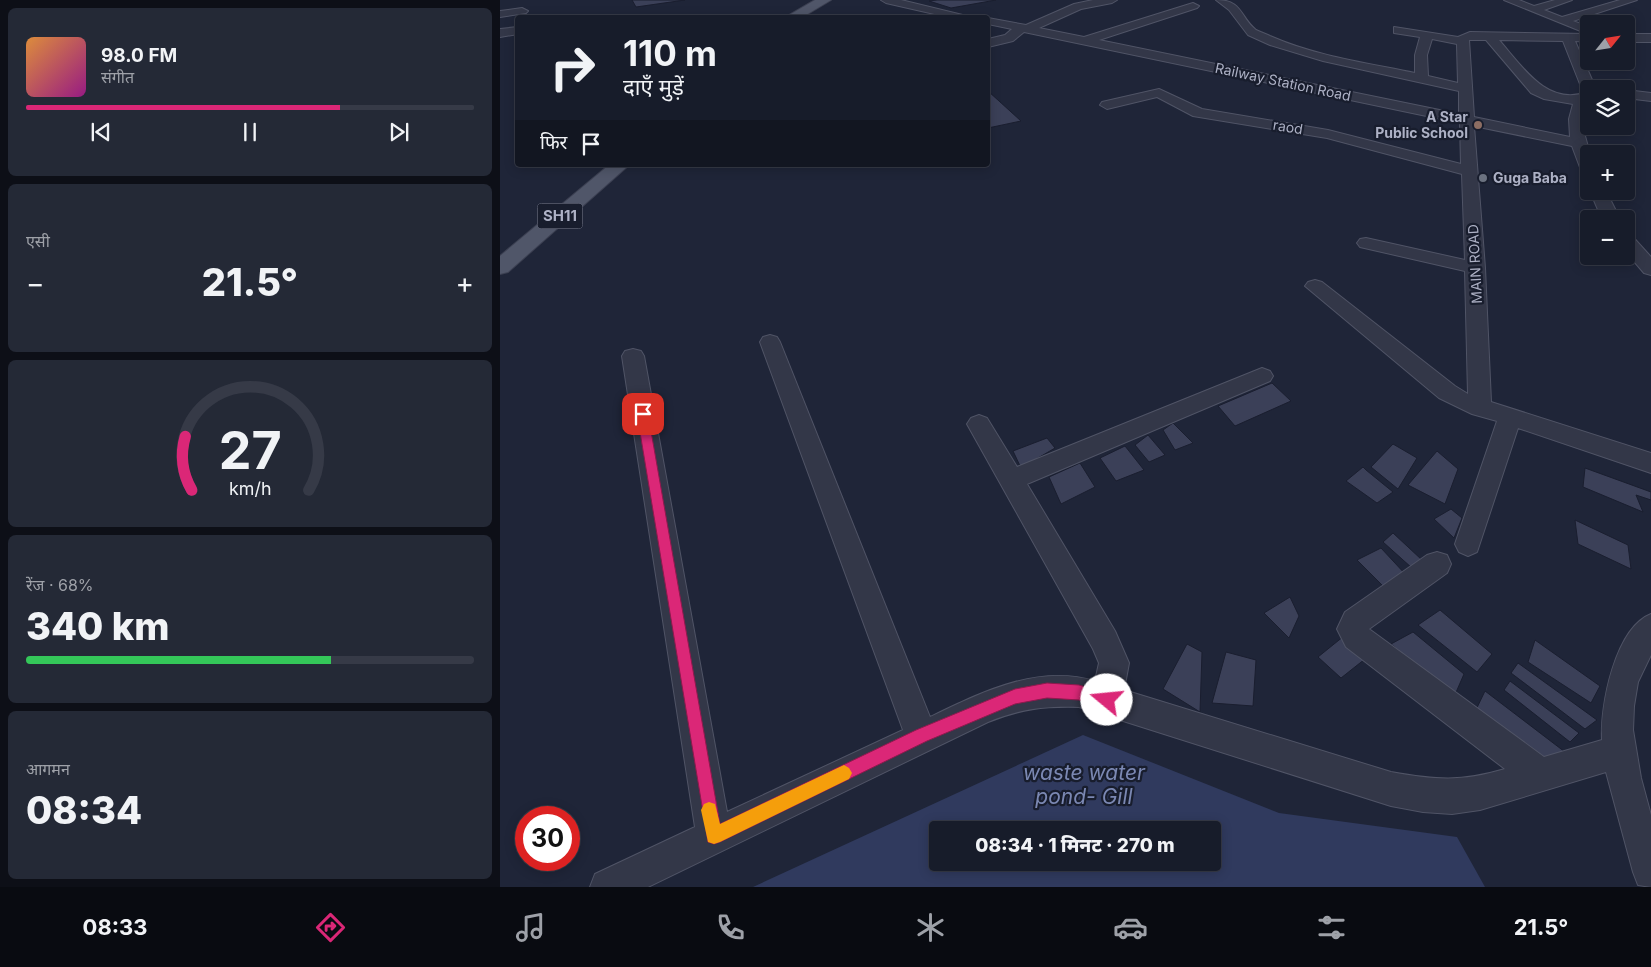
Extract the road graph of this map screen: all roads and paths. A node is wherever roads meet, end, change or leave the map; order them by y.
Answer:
1 (886, 0) edge
2 (1112, 0) edge
3 (1221, 0) edge
4 (1509, 0) edge
5 (1567, 0) edge
6 (1632, 0) edge
7 (831, 2) edge
8 (1193, 6) dead end
9 (522, 9) edge
10 (1534, 9) junction
11 (934, 10) junction
12 (500, 14) edge
13 (798, 15) edge
14 (812, 15) edge
15 (906, 15) edge
16 (956, 15) edge
17 (1563, 20) junction
18 (991, 23) edge
19 (1580, 27) edge
20 (1024, 29) junction
21 (515, 30) edge
22 (1398, 30) dead end
23 (500, 32) edge
24 (1427, 35) junction
25 (1489, 36) junction
26 (1567, 37) junction
27 (1580, 38) edge
28 (1635, 38) edge
29 (1651, 38) edge
30 (1083, 41) junction
31 (1463, 41) junction
32 (990, 43) edge
33 (1187, 63) junction
34 (1422, 79) junction
35 (1581, 80) edge
36 (1464, 88) junction
37 (1159, 93) junction
38 (1580, 95) edge
39 (1635, 95) edge
40 (1651, 97) edge
41 (1107, 105) dead end
42 (1580, 113) edge
43 (1465, 121) junction
44 (1578, 143) junction
45 (1580, 148) edge
46 (596, 167) edge
47 (618, 167) edge
48 (1470, 171) junction
49 (1366, 243) dead end
50 (500, 246) edge
51 (1635, 250) edge
52 (500, 266) edge
53 (1476, 268) junction
54 (1651, 268) edge
55 (1315, 286) dead end
56 (770, 342) dead end
57 (633, 356) dead end
58 (1262, 376) dead end
59 (1480, 408) junction
60 (1510, 417) junction
61 (979, 424) dead end
62 (1651, 463) edge
63 (1012, 480) junction
64 (1468, 544) dead end
65 (1437, 564) dead end
66 (1651, 628) edge
67 (1107, 700) junction
68 (921, 736) junction
69 (1618, 752) junction
70 (1540, 775) junction
71 (714, 836) junction
72 (1651, 872) edge
73 (608, 887) edge

1 - 11 street
2 - 20 street
3 - 34 street
4 - 10 street
5 - 10 street
6 - 17 street
7 - 13 main road
7 - 14 main road
8 - 30 street
9 - 12 street
10 - 17 street
11 - 15 street
11 - 16 street
17 - 19 street
18 - 20 street, Railway Station Road
20 - 30 street, Railway Station Road
20 - 32 street
21 - 23 street
22 - 24 street
24 - 31 street
24 - 34 street
25 - 26 street
25 - 31 street
25 - 38 street
26 - 27 street
26 - 35 street
28 - 29 street
30 - 33 street, Railway Station Road
31 - 36 street, MAIN ROAD
33 - 37 street
33 - 43 street, Railway Station Road
34 - 36 street
36 - 43 street, MAIN ROAD
37 - 41 street
37 - 48 street, raod
39 - 40 street
42 - 44 street
43 - 44 street, Railway Station Road
43 - 48 street, MAIN ROAD
44 - 45 street
46 - 50 main road, SH11
47 - 52 main road, SH11
48 - 53 street, MAIN ROAD
49 - 53 street
51 - 54 street
53 - 59 street, MAIN ROAD
55 - 59 street
56 - 68 street
57 - 71 street
58 - 63 street
59 - 60 street
60 - 62 street
60 - 64 street
61 - 63 street
63 - 67 street
65 - 70 street
66 - 69 street
67 - 68 street
67 - 70 street
68 - 71 street
69 - 70 street
69 - 72 street
71 - 73 street

